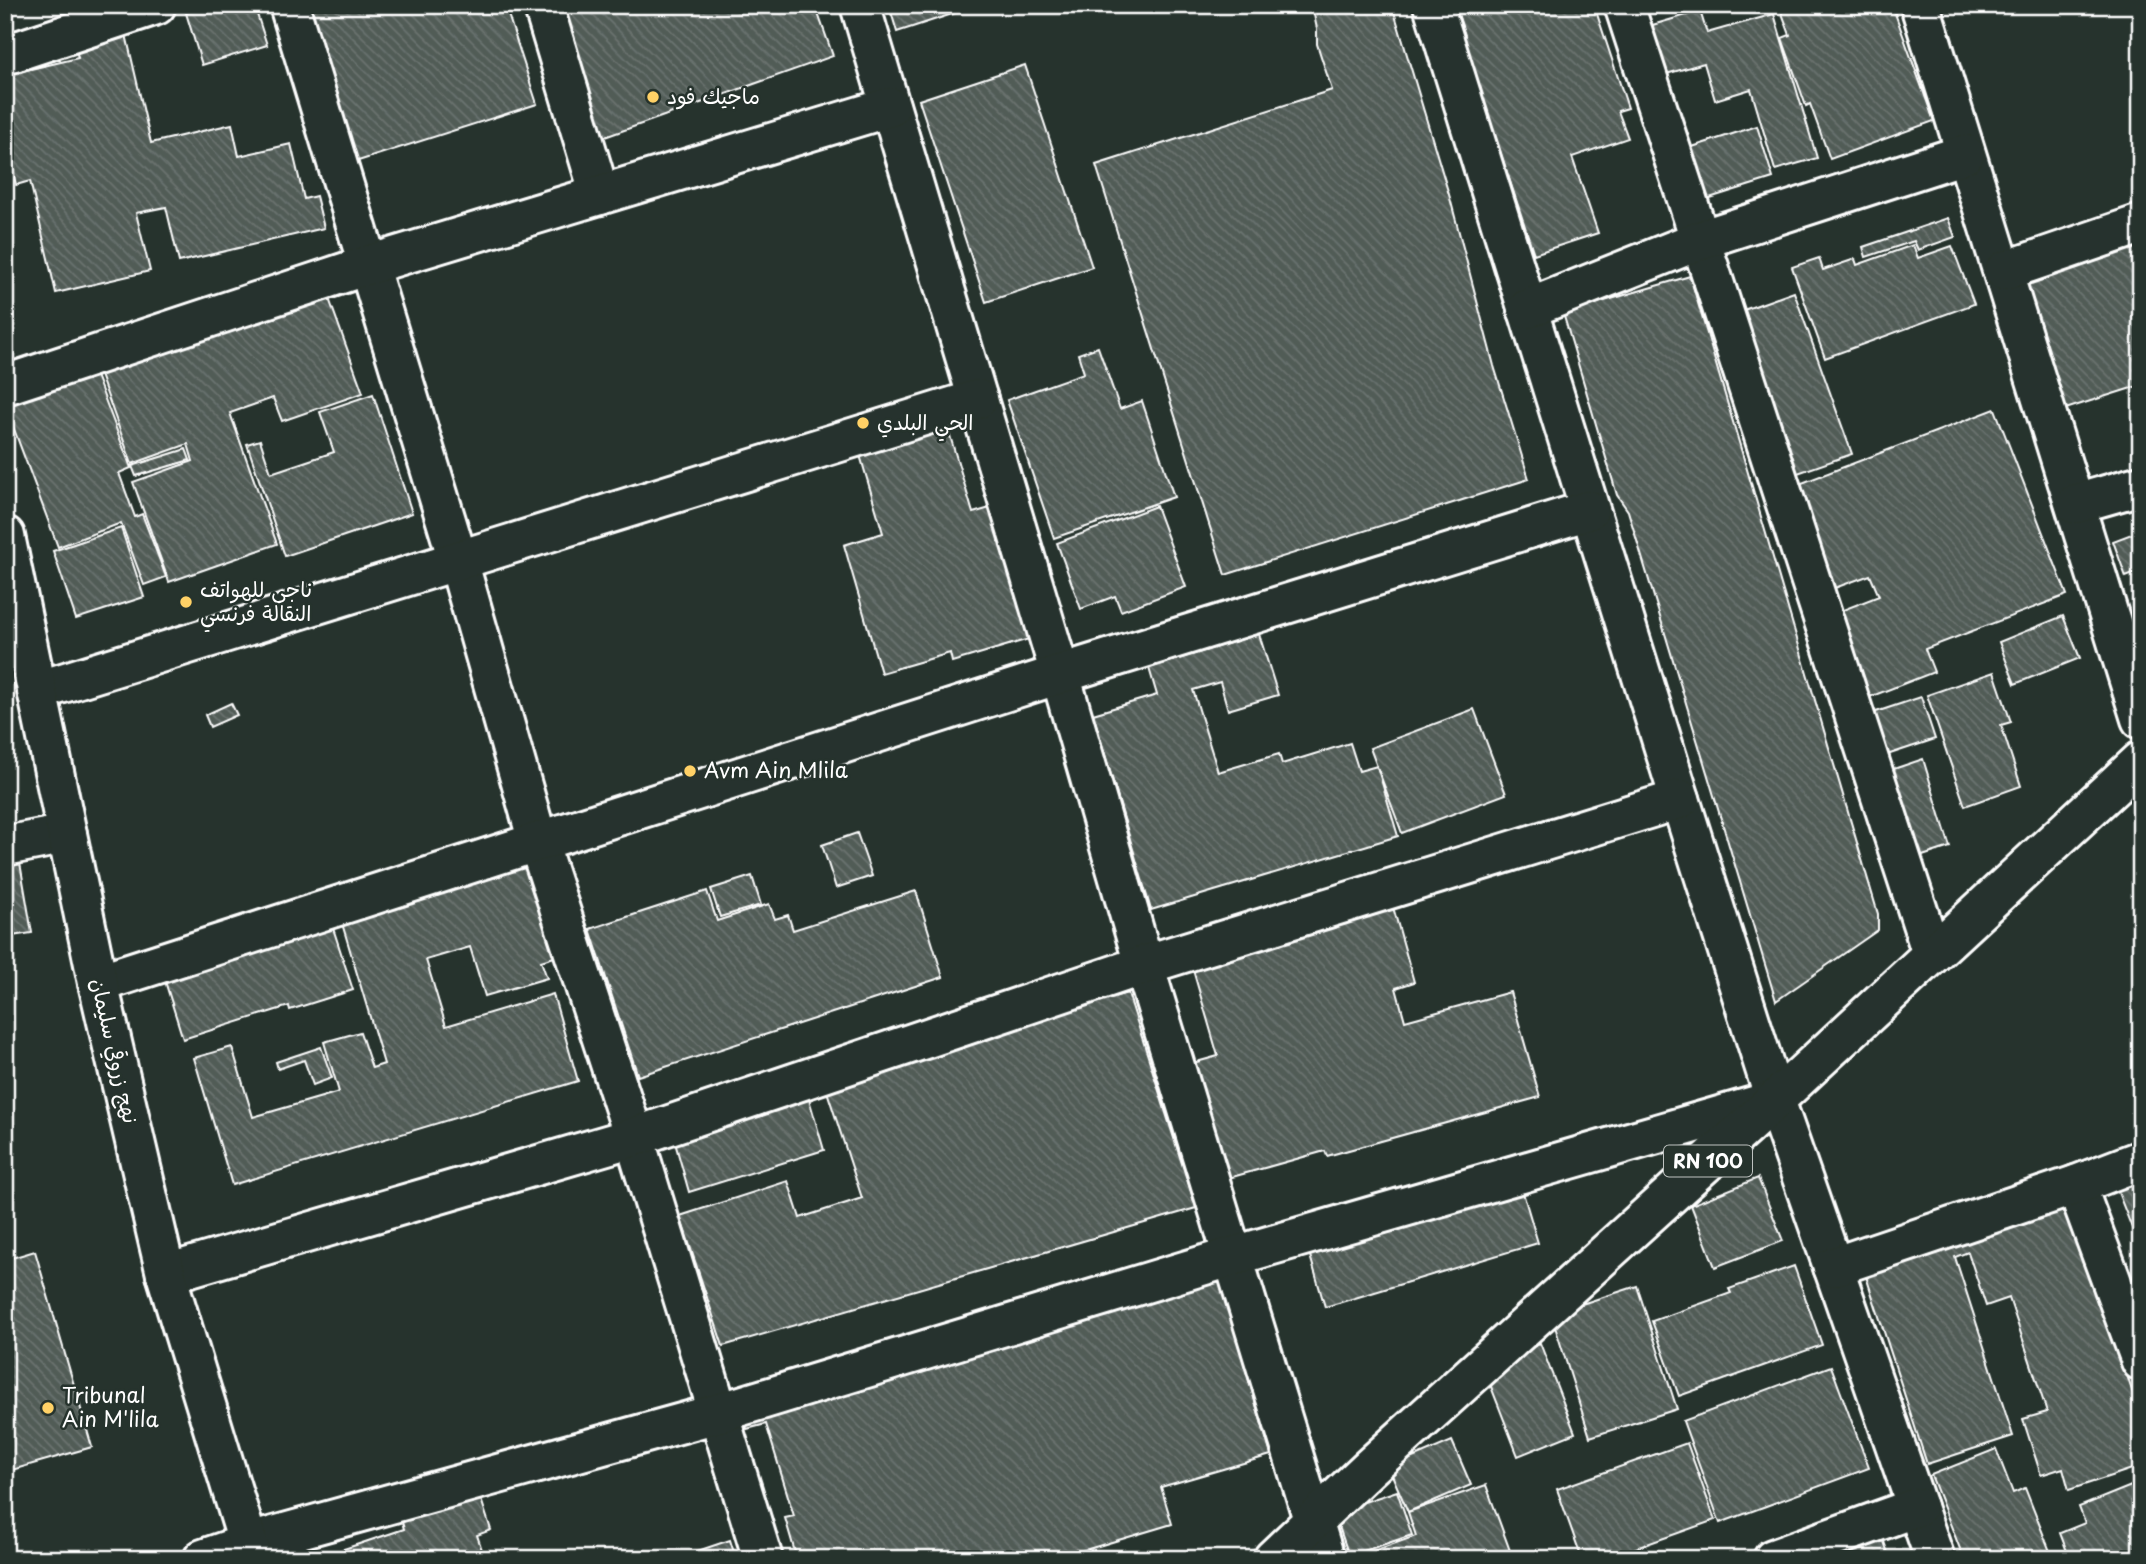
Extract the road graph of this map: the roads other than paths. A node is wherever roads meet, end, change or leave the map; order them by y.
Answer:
1 (156, 5) edge
2 (289, 5) edge
3 (543, 5) edge
4 (860, 5) edge
5 (1433, 5) edge
6 (1624, 5) edge
7 (1920, 5) edge
8 (5, 55) edge
9 (890, 107) junction
10 (1965, 154) junction
11 (600, 195) junction
12 (2141, 224) edge
13 (1700, 240) junction
14 (369, 265) junction
15 (2004, 271) junction
16 (1527, 309) junction
17 (5, 384) edge
18 (978, 399) junction
19 (2141, 485) edge
20 (2075, 505) junction
21 (1589, 510) junction
22 (5, 536) edge
23 (458, 560) junction
24 (1060, 674) junction
25 (37, 691) junction
26 (2141, 719) edge
27 (2141, 761) edge
28 (1679, 799) junction
29 (67, 834) junction
30 (538, 842) junction
31 (5, 846) edge
32 (1932, 954) junction
33 (1143, 965) junction
34 (98, 983) junction
35 (1775, 1100) junction
36 (634, 1137) junction
37 (2141, 1160) edge
38 (2076, 1185) junction
39 (1234, 1256) junction
40 (1833, 1267) junction
41 (166, 1274) junction
42 (2141, 1361) edge
43 (718, 1412) junction
44 (1917, 1507) junction
45 (1312, 1521) junction
46 (251, 1551) edge
47 (203, 1559) edge
48 (763, 1559) edge
49 (1273, 1559) edge
50 (1325, 1559) edge
51 (1773, 1559) edge
52 (1935, 1559) edge

1 - 8 street
2 - 14 street
3 - 11 street
4 - 9 street
5 - 16 street
6 - 13 street
7 - 10 street
9 - 11 street
9 - 18 street
10 - 13 street
10 - 15 street
11 - 14 street
12 - 15 street
13 - 16 street
13 - 32 street
14 - 17 street
14 - 23 street
15 - 20 street
16 - 21 street
18 - 23 street
18 - 24 street
19 - 20 street
20 - 26 street
21 - 24 street
21 - 28 street
22 - 25 street, نهج زروقي سليمان
23 - 25 street
23 - 30 street
24 - 30 street
24 - 33 street
25 - 29 street, نهج زروقي سليمان
27 - 32 street, RN 100
28 - 33 street
28 - 35 street
29 - 31 street
29 - 34 street, نهج زروقي سليمان
30 - 34 street
30 - 36 street
32 - 35 street, RN 100
33 - 36 street
33 - 39 street
34 - 41 street, نهج زروقي سليمان
35 - 39 street
35 - 40 street
35 - 45 street, RN 100
36 - 41 street
36 - 43 street
37 - 38 street
38 - 40 street
38 - 42 street
39 - 43 street
39 - 45 street
40 - 44 street
41 - 46 street, نهج زروقي سليمان
43 - 46 street
43 - 48 street
44 - 51 street
44 - 52 street
45 - 49 street, RN 100
45 - 50 street
46 - 47 street

